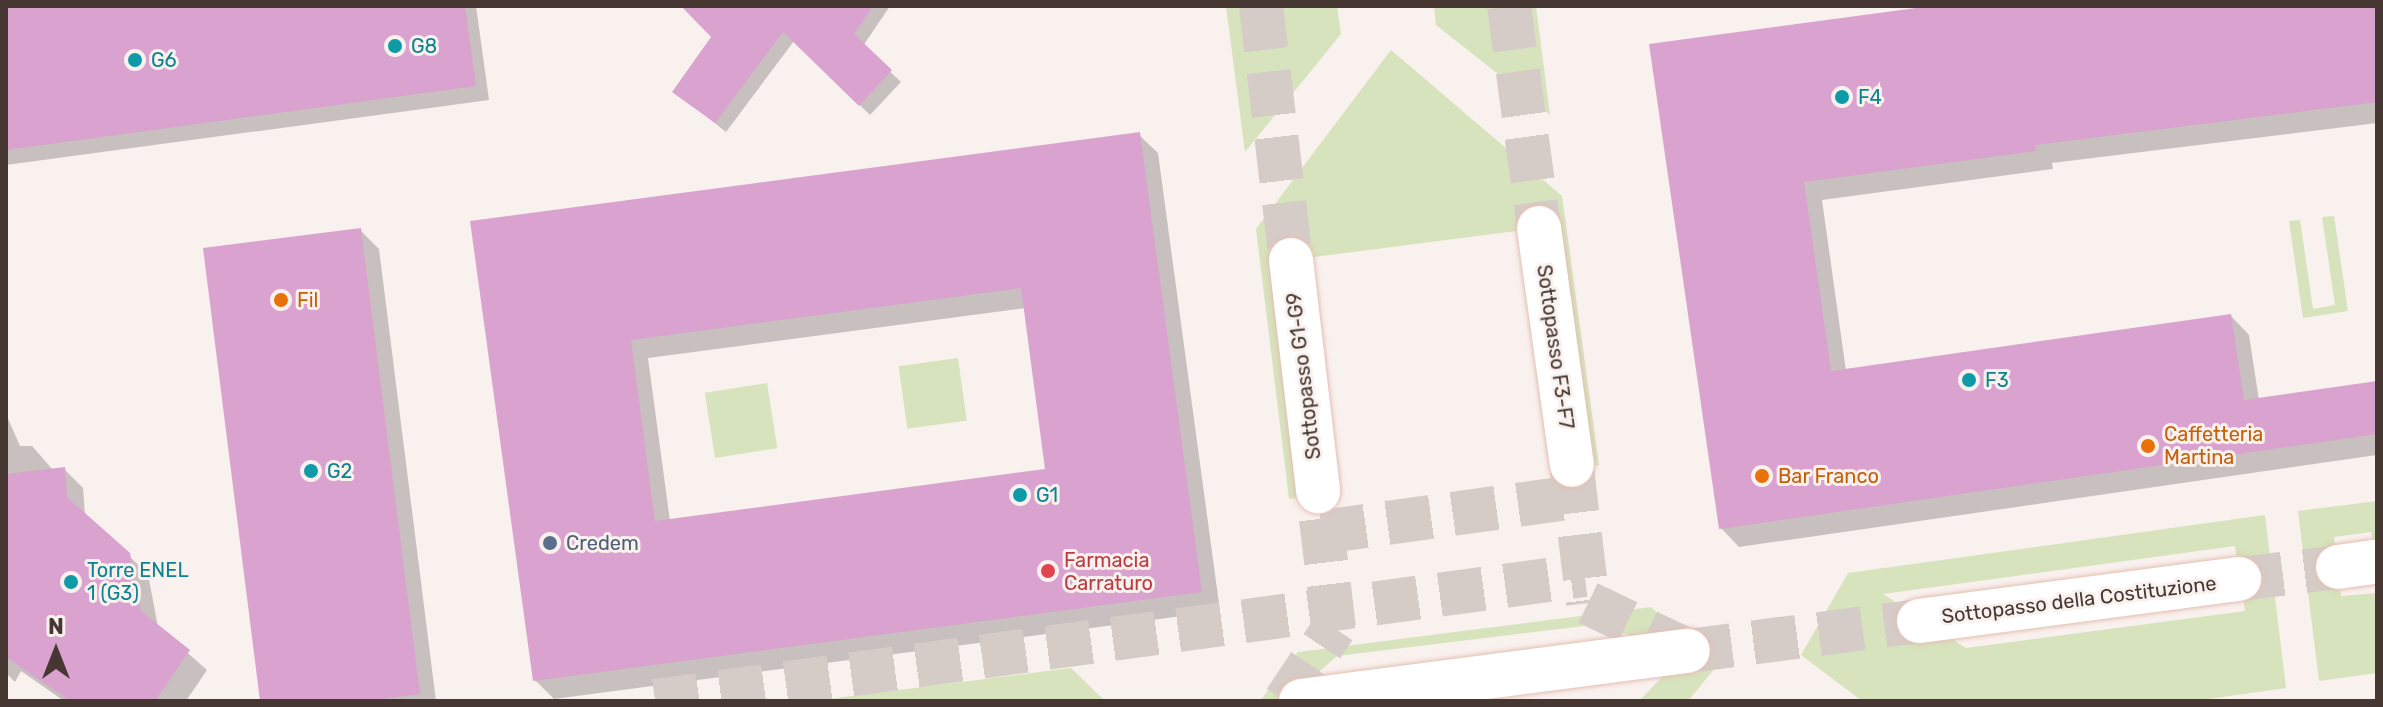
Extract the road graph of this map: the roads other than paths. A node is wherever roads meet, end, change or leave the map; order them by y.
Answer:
1 (1539, 228) tunnel mouth
2 (1291, 260) tunnel mouth
3 (1572, 465) tunnel mouth
4 (1318, 491) tunnel mouth
5 (2239, 579) tunnel mouth
6 (1919, 621) tunnel mouth
7 (1688, 651) dead end
8 (1301, 701) edge

1 - 3 main road, Sottopasso F3-F7
2 - 4 main road, Sottopasso G1-G9
5 - 6 main road, Sottopasso della Costituzione
7 - 8 main road

